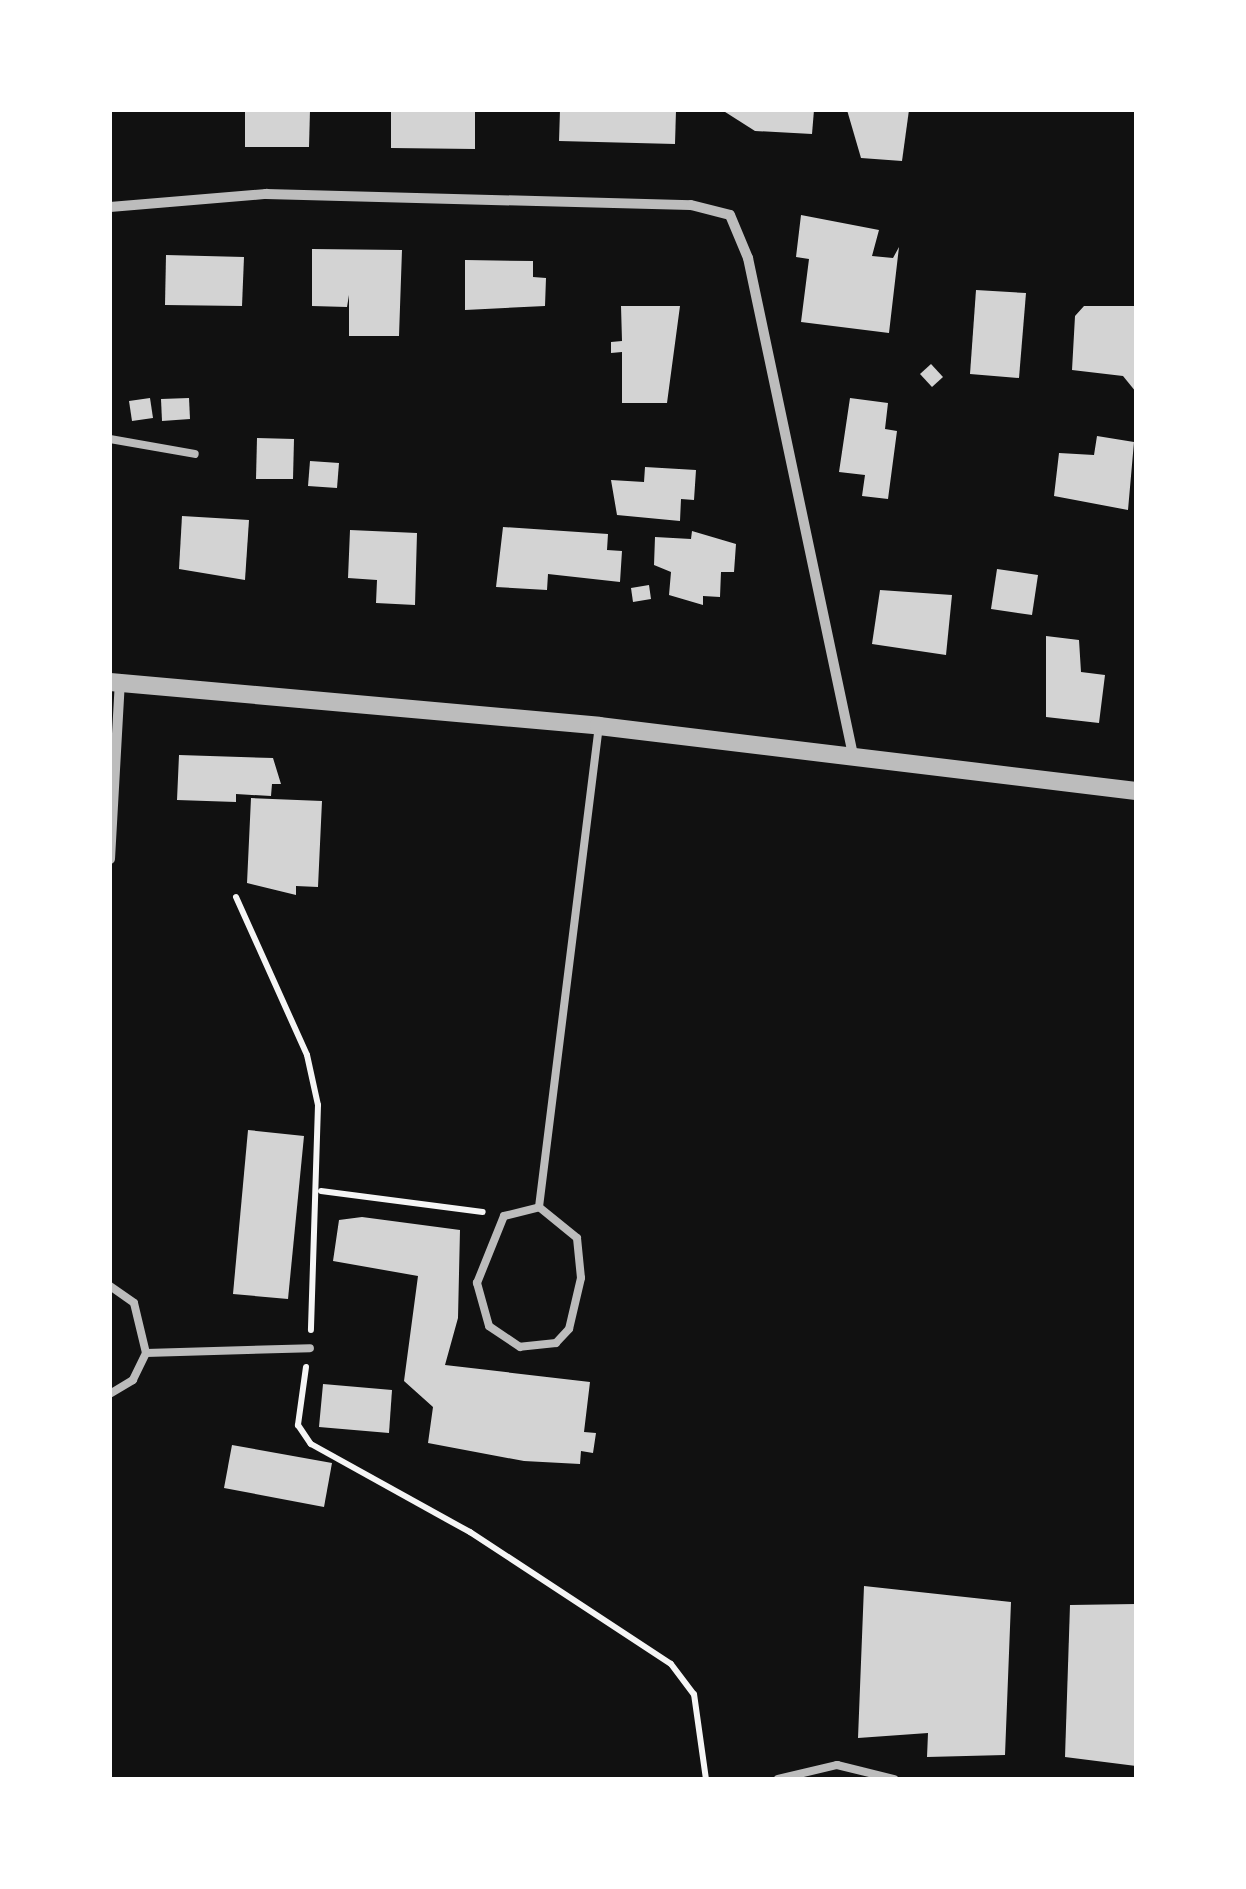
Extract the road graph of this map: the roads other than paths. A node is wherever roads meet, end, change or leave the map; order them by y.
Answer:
1 (110, 207) edge
2 (110, 439) edge
3 (195, 454) dead end
4 (115, 682) edge
5 (599, 726) junction
6 (853, 755) junction
7 (1136, 790) edge
8 (110, 858) edge
9 (539, 1206) junction
10 (110, 1286) edge
11 (310, 1348) road end
12 (146, 1352) junction
13 (110, 1394) edge
14 (778, 1779) edge
15 (894, 1779) edge

1 - 6 street
2 - 3 lane
4 - 5 street
4 - 8 street
5 - 6 street
5 - 9 lane
6 - 7 street
9 - 9 lane
10 - 12 lane
11 - 12 lane
12 - 13 lane
14 - 15 lane

